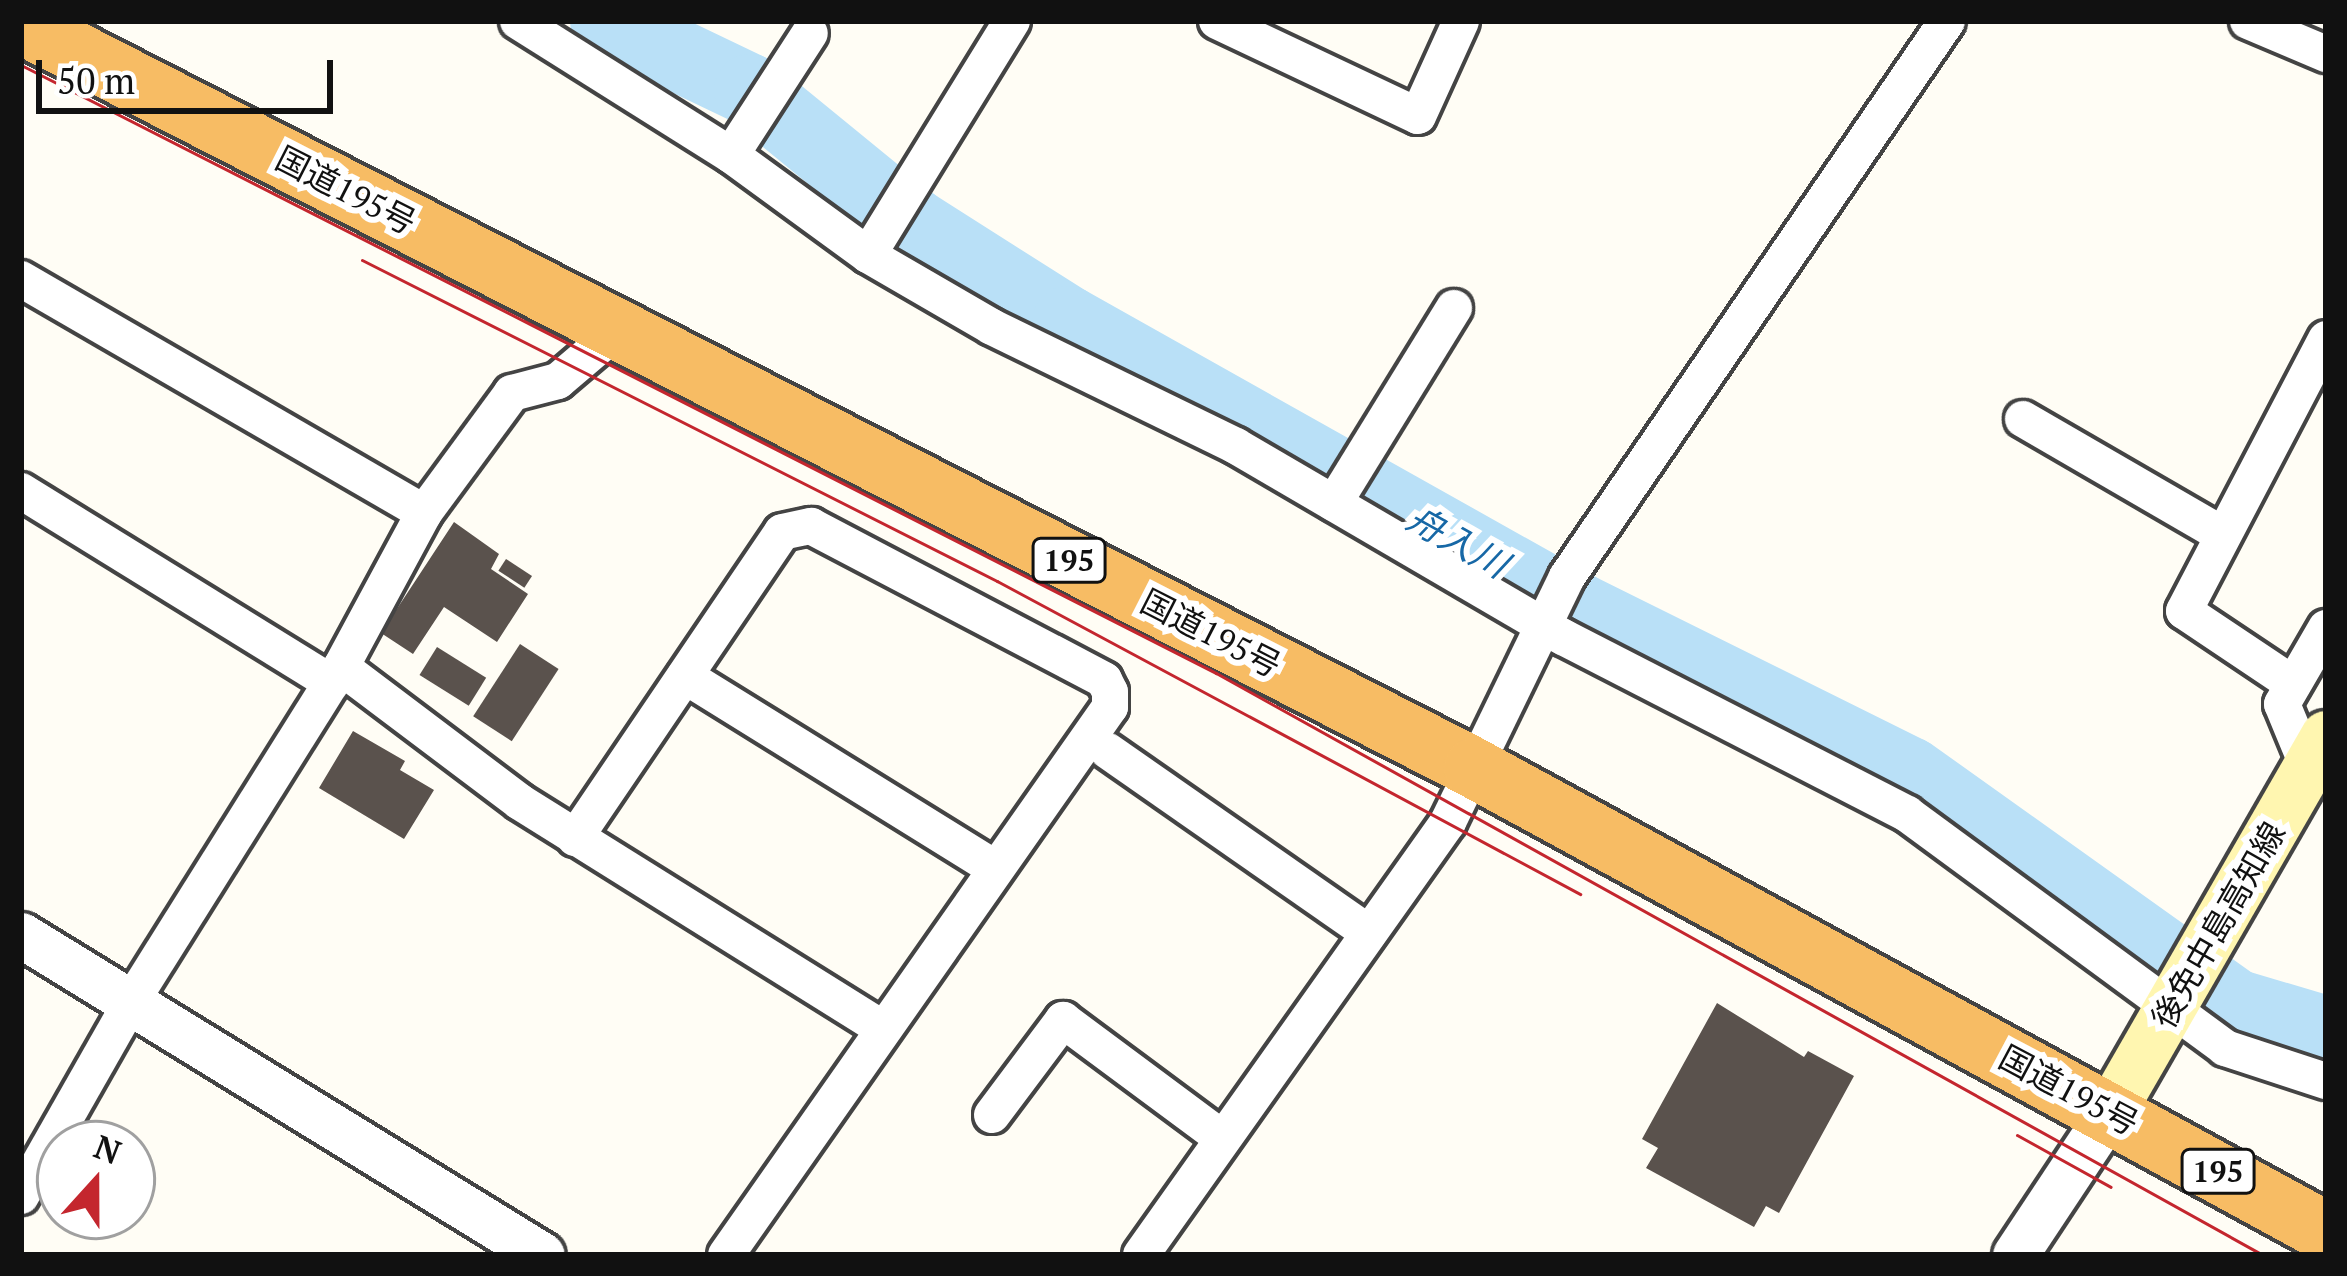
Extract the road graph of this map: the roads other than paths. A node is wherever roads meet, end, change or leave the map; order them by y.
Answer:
1 (518, 21) edge
2 (1012, 21) edge
3 (1217, 21) edge
4 (1461, 21) edge
5 (1947, 21) edge
6 (2248, 21) edge
7 (21, 23) edge
8 (810, 33) dead end
9 (2326, 54) edge
10 (740, 142) junction
11 (873, 248) junction
12 (21, 278) edge
13 (1454, 308) dead end
14 (619, 329) junction
15 (2326, 339) edge
16 (2024, 419) dead end
17 (21, 491) edge
18 (1334, 503) junction
19 (424, 513) junction
20 (2223, 536) junction
21 (1549, 620) junction
22 (2326, 628) edge
23 (337, 675) junction
24 (685, 676) junction
25 (2293, 684) junction
26 (1108, 752) dead end
27 (2320, 757) edge
28 (1474, 768) junction
29 (575, 838) junction
30 (995, 868) junction
31 (1369, 933) junction
32 (21, 935) edge
33 (2184, 987) junction
34 (131, 1002) junction
35 (880, 1028) junction
36 (2326, 1081) edge
37 (2109, 1113) junction
38 (992, 1115) dead end
39 (1223, 1139) junction
40 (21, 1196) edge
41 (2326, 1232) edge
42 (542, 1255) edge
43 (726, 1255) edge
44 (1141, 1255) edge
45 (2015, 1255) edge

1 - 10 street
2 - 11 street
3 - 4 street
5 - 21 street
6 - 9 street
7 - 14 highway, 国道195号 / 195
8 - 10 street
10 - 11 street
11 - 18 street
12 - 19 street
13 - 18 street
14 - 19 street
14 - 28 highway, 国道195号 / 195
15 - 20 street
16 - 20 street
17 - 23 street
18 - 21 street
19 - 23 street
20 - 25 street
21 - 28 street
21 - 33 street
22 - 25 street
23 - 29 street
23 - 34 street
24 - 29 street
24 - 30 street
24 - 30 street
25 - 27 street
26 - 31 street
27 - 33 main road, 後免中島高知線
28 - 31 street
28 - 37 highway, 国道195号 / 195
29 - 35 street
30 - 35 street
31 - 39 street
32 - 34 street
33 - 36 street
33 - 37 main road, 後免中島高知線
34 - 40 street
34 - 42 street
35 - 43 street
37 - 41 highway, 国道195号 / 195
37 - 45 street
38 - 39 street
39 - 44 street

